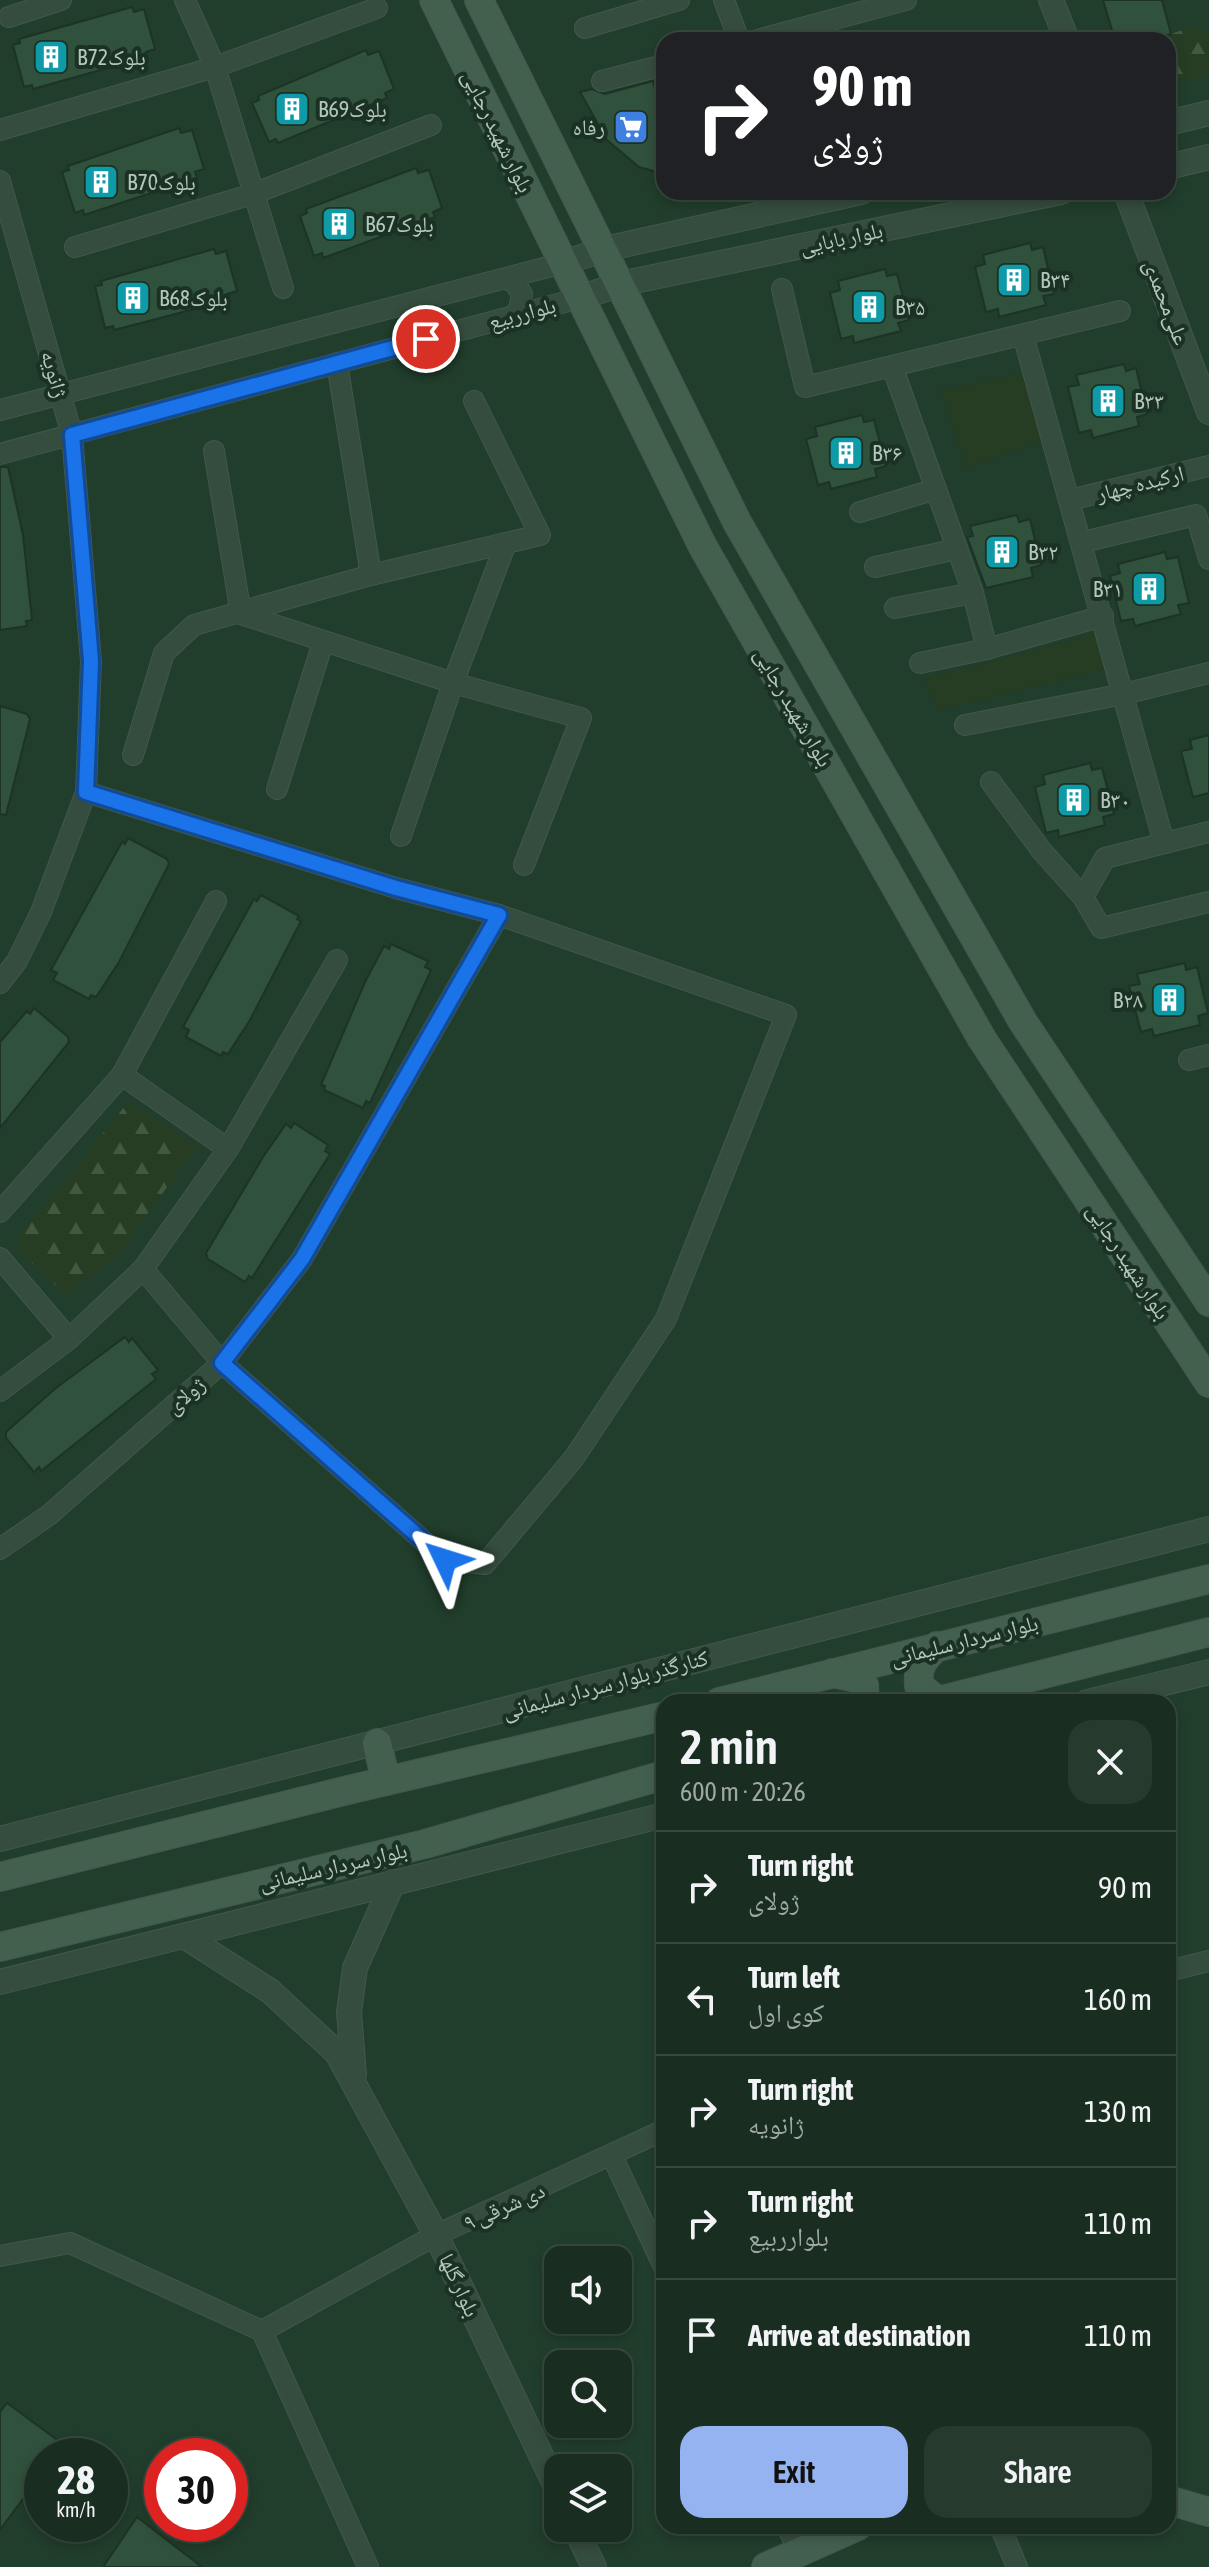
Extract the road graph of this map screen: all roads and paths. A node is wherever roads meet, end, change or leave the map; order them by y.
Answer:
1 (61, 0) edge
2 (185, 0) edge
3 (434, 0) edge
4 (479, 0) edge
5 (679, 0) edge
6 (724, 0) edge
7 (906, 0) edge
8 (1051, 0) edge
9 (377, 8) dead end
10 (9, 17) dead end
11 (585, 28) dead end
12 (736, 32) edge
13 (787, 32) edge
14 (1064, 32) edge
15 (215, 67) junction
16 (656, 67) edge
17 (602, 81) dead end
18 (1209, 113) edge
19 (1176, 121) edge
20 (431, 125) dead end
21 (0, 130) edge
22 (1209, 157) edge
23 (1176, 165) edge
24 (0, 181) edge
25 (253, 194) junction
26 (824, 200) edge
27 (1023, 200) edge
28 (1129, 200) edge
29 (678, 232) junction
30 (75, 247) dead end
31 (605, 249) junction
32 (563, 263) junction
33 (687, 270) junction
34 (505, 279) junction
35 (620, 284) junction
36 (283, 288) dead end
37 (782, 289) dead end
38 (580, 298) junction
39 (1120, 311) dead end
40 (514, 315) junction
41 (1023, 335) junction
42 (337, 363) junction
43 (892, 366) junction
44 (61, 394) junction
45 (474, 401) dead end
46 (0, 410) edge
47 (1209, 412) edge
48 (72, 435) junction
49 (214, 451) dead end
50 (0, 454) edge
51 (1209, 466) edge
52 (936, 489) junction
53 (1070, 500) junction
54 (860, 512) dead end
55 (1083, 542) junction
56 (506, 543) junction
57 (957, 549) junction
58 (1209, 559) edge
59 (875, 567) dead end
60 (371, 575) junction
61 (973, 593) junction
62 (895, 608) dead end
63 (241, 614) junction
64 (1103, 616) junction
65 (323, 642) junction
66 (987, 649) junction
67 (920, 663) dead end
68 (1209, 673) edge
69 (453, 683) junction
70 (1124, 694) junction
71 (965, 725) dead end
72 (133, 755) dead end
73 (991, 782) dead end
74 (277, 789) dead end
75 (86, 792) junction
76 (1209, 832) edge
77 (401, 836) dead end
78 (1164, 843) junction
79 (524, 865) dead end
80 (1083, 897) junction
81 (216, 901) dead end
82 (1209, 902) edge
83 (499, 915) junction
84 (8, 956) edge
85 (337, 960) dead end
86 (0, 983) edge
87 (122, 1075) junction
88 (228, 1149) junction
89 (0, 1212) edge
90 (0, 1258) edge
91 (143, 1269) junction
92 (1209, 1302) edge
93 (1209, 1337) edge
94 (69, 1339) junction
95 (1180, 1339) junction
96 (222, 1363) junction
97 (1209, 1383) edge
98 (0, 1391) edge
99 (1209, 1529) edge
100 (0, 1549) edge
101 (1209, 1579) edge
102 (1209, 1632) edge
103 (937, 1646) junction
104 (1209, 1672) edge
105 (833, 1673) junction
106 (750, 1694) edge
107 (865, 1694) edge
108 (928, 1694) edge
109 (967, 1694) edge
110 (1120, 1694) edge
111 (656, 1718) edge
112 (377, 1743) junction
113 (656, 1777) edge
114 (386, 1781) junction
115 (656, 1817) edge
116 (0, 1839) edge
117 (0, 1877) edge
118 (393, 1882) junction
119 (184, 1936) junction
120 (0, 1947) edge
121 (1209, 1961) edge
122 (1176, 1969) edge
123 (0, 1982) edge
124 (355, 2081) junction
125 (656, 2134) edge
126 (612, 2156) junction
127 (436, 2235) junction
128 (656, 2250) edge
129 (0, 2256) edge
130 (262, 2331) junction
131 (544, 2462) edge
132 (1176, 2502) edge
133 (1209, 2512) edge
134 (791, 2534) edge
135 (840, 2534) edge
136 (1003, 2534) edge
137 (582, 2542) edge
138 (799, 2552) junction
139 (368, 2567) edge
140 (594, 2567) edge
141 (766, 2567) edge
142 (1017, 2567) edge

1 - 10 street
2 - 15 street
3 - 32 main road, بلوار شهید رجایی
4 - 31 main road, بلوار شهید رجایی
5 - 11 street
6 - 12 street
7 - 13 street
8 - 14 street
9 - 15 street
15 - 21 street
15 - 25 street
16 - 17 street
18 - 19 street
20 - 25 street
22 - 23 street
24 - 44 street, ژانویه
25 - 30 street
25 - 36 street
26 - 29 street, بلوار بابایی
27 - 33 street, بلوار بابایی
28 - 47 street, علی‌محمدی
29 - 31 street, بلوار بابایی
29 - 33 street
31 - 32 street, بلوار بابایی
31 - 35 main road, بلوار شهید رجایی
32 - 34 street, بلوارربیع
32 - 38 main road, بلوار شهید رجایی
33 - 35 street, بلوار بابایی
34 - 40 street
34 - 44 street, بلوارربیع
35 - 38 street, بلوار بابایی
35 - 92 main road, بلوار شهید رجایی
37 - 43 street
38 - 40 street, بلوارربیع
38 - 95 main road, بلوار شهید رجایی
39 - 41 street
40 - 42 street, بلوارربیع
41 - 43 street
41 - 53 street
42 - 48 street, بلوارربیع
42 - 60 street
43 - 52 street
44 - 46 street, بلوارربیع
44 - 48 street, ژانویه
45 - 56 street
48 - 50 street, بلوارربیع
48 - 75 street, ژانویه
49 - 63 street
51 - 53 street, ارکیده چهار
52 - 54 street
52 - 57 street
53 - 55 street
55 - 58 street
55 - 64 street
56 - 60 street
56 - 69 street
57 - 59 street
57 - 61 street
60 - 63 street
61 - 62 street
61 - 66 street
63 - 65 street
63 - 72 street
64 - 66 street
64 - 70 street
65 - 69 street
65 - 74 street
66 - 67 street
68 - 70 street
69 - 77 street
69 - 79 street
70 - 71 street
70 - 78 street
73 - 80 street
75 - 83 street
75 - 84 street, ژانویه
76 - 78 street
78 - 80 street
80 - 82 street
81 - 87 street
83 - 96 street, ژولای
83 - 96 street
84 - 86 street, ژانویه
85 - 88 street
87 - 88 street
87 - 89 street
88 - 91 street
90 - 94 street
91 - 94 street
91 - 96 street
93 - 95 main road
94 - 98 street
95 - 97 main road, بلوار شهید رجایی
96 - 100 street, ژولای
99 - 112 street, کنارگذر بلوار سردار سلیمانی
101 - 103 main road, بلوار سردار سلیمانی
102 - 109 main road
103 - 105 main road, بلوار سردار سلیمانی
103 - 108 main road
104 - 110 street
105 - 106 main road, بلوار سردار سلیمانی
105 - 107 main road
111 - 114 main road
112 - 114 main road
112 - 116 street, کنارگذر بلوار سردار سلیمانی
113 - 120 main road, بلوار سردار سلیمانی
114 - 117 main road
115 - 118 street
118 - 119 street
118 - 124 street, بلوار گلها
119 - 123 street
119 - 124 street, بلوار گلها
121 - 122 street
124 - 127 street, بلوار گلها
125 - 126 street, ۹ دی شرقی
126 - 127 street, ۹ دی شرقی
126 - 128 street
127 - 130 street, ۹ دی شرقی
127 - 131 street, بلوار گلها
129 - 130 street
130 - 139 street
132 - 133 main road
134 - 138 street
135 - 138 main road
136 - 142 street
137 - 140 street
138 - 141 main road

